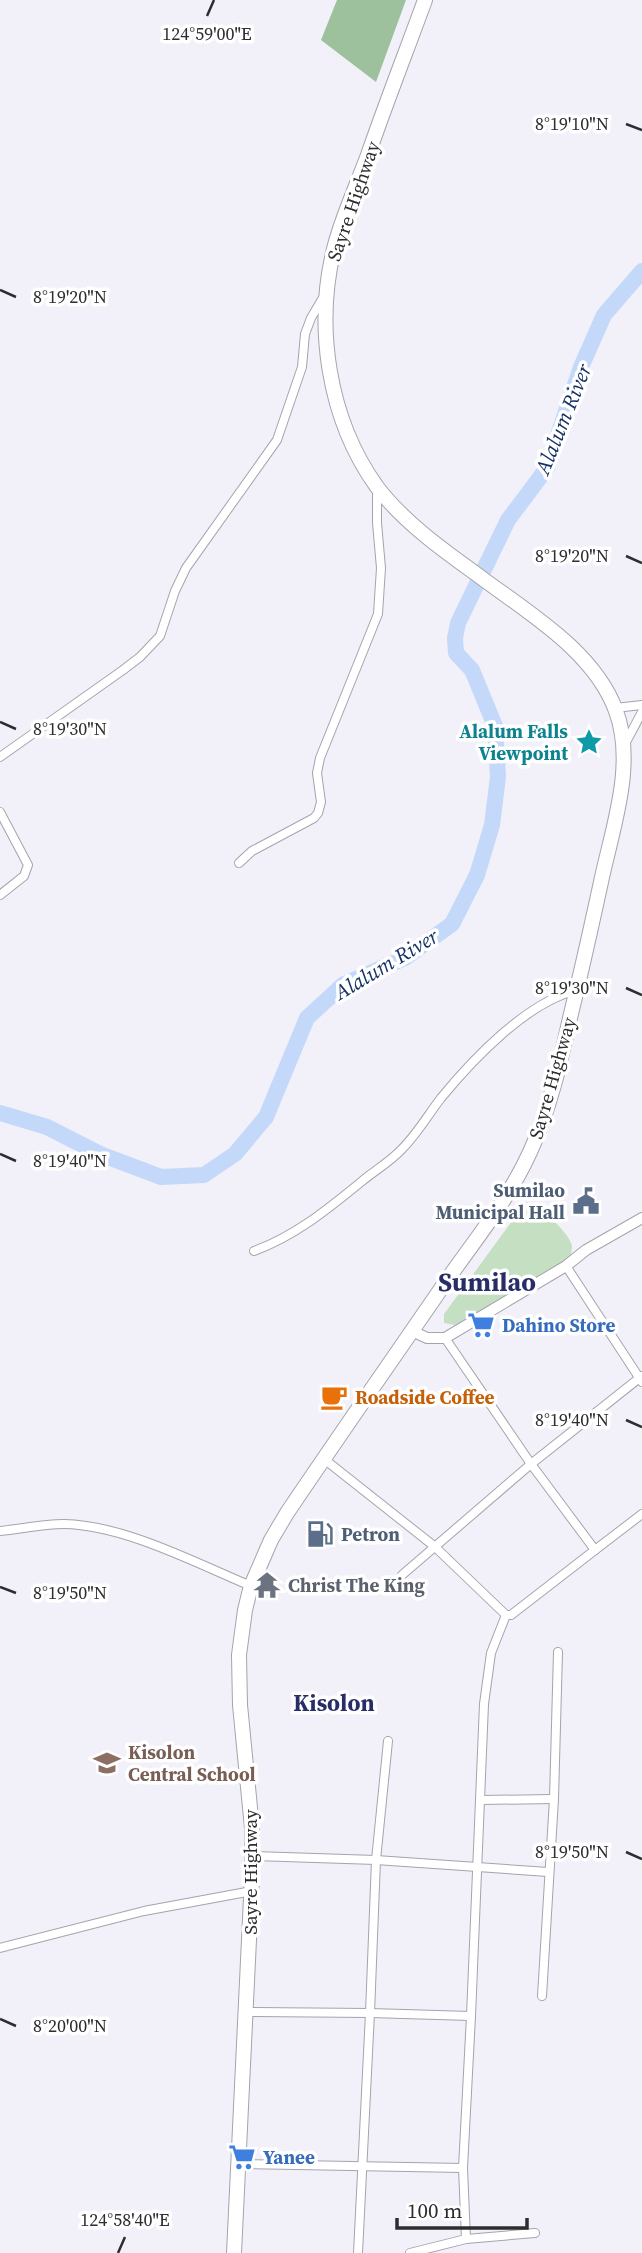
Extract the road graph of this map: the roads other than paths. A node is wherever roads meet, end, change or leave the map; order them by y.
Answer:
1 (425, 0) edge
2 (326, 293) junction
3 (377, 486) junction
4 (642, 705) edge
5 (615, 708) junction
6 (642, 712) edge
7 (622, 750) junction
8 (0, 758) edge
9 (0, 812) edge
10 (239, 863) dead end
11 (0, 895) edge
12 (577, 990) junction
13 (642, 1218) edge
14 (254, 1251) dead end
15 (565, 1266) junction
16 (412, 1331) junction
17 (445, 1338) junction
18 (641, 1379) edge
19 (324, 1459) junction
20 (531, 1464) junction
21 (642, 1514) edge
22 (0, 1531) edge
23 (434, 1546) junction
24 (595, 1550) junction
25 (402, 1575) dead end
26 (251, 1586) junction
27 (506, 1615) junction
28 (558, 1652) dead end
29 (388, 1741) dead end
30 (554, 1798) junction
31 (481, 1800) junction
32 (252, 1856) junction
33 (376, 1860) junction
34 (476, 1866) junction
35 (548, 1872) junction
36 (252, 1891) junction
37 (0, 1948) edge
38 (542, 1996) dead end
39 (246, 2012) junction
40 (370, 2013) junction
41 (471, 2016) junction
42 (238, 2164) junction
43 (363, 2167) junction
44 (463, 2168) junction
45 (535, 2233) dead end
46 (466, 2238) junction
47 (234, 2253) edge
48 (358, 2253) edge
49 (410, 2253) edge

1 - 2 highway, Sayre Highway
2 - 3 highway, Sayre Highway
2 - 8 street
3 - 5 highway, Sayre Highway
3 - 10 street
4 - 5 street
5 - 7 highway, Sayre Highway
6 - 7 street
7 - 12 highway, Sayre Highway
9 - 11 street
12 - 14 street
12 - 16 highway, Sayre Highway
13 - 15 street
15 - 17 street
15 - 18 street
16 - 17 street
16 - 19 highway, Sayre Highway
17 - 20 street
18 - 20 street
19 - 23 street
19 - 26 highway, Sayre Highway
20 - 23 street
20 - 24 street
21 - 24 street
22 - 26 street
23 - 25 street
23 - 27 street
24 - 27 street
26 - 32 highway, Sayre Highway
27 - 31 street
28 - 30 street
29 - 33 street
30 - 31 street
30 - 35 street
31 - 34 street
32 - 33 street
32 - 36 highway, Sayre Highway
33 - 34 street
33 - 40 street
34 - 35 street
34 - 41 street
35 - 38 street
36 - 37 street
36 - 39 highway, Sayre Highway
39 - 40 street
39 - 42 highway, Sayre Highway
40 - 41 street
40 - 43 street
41 - 44 street
42 - 43 street
42 - 47 highway, Sayre Highway
43 - 44 street
43 - 48 street
44 - 46 street
45 - 46 street
46 - 49 street

